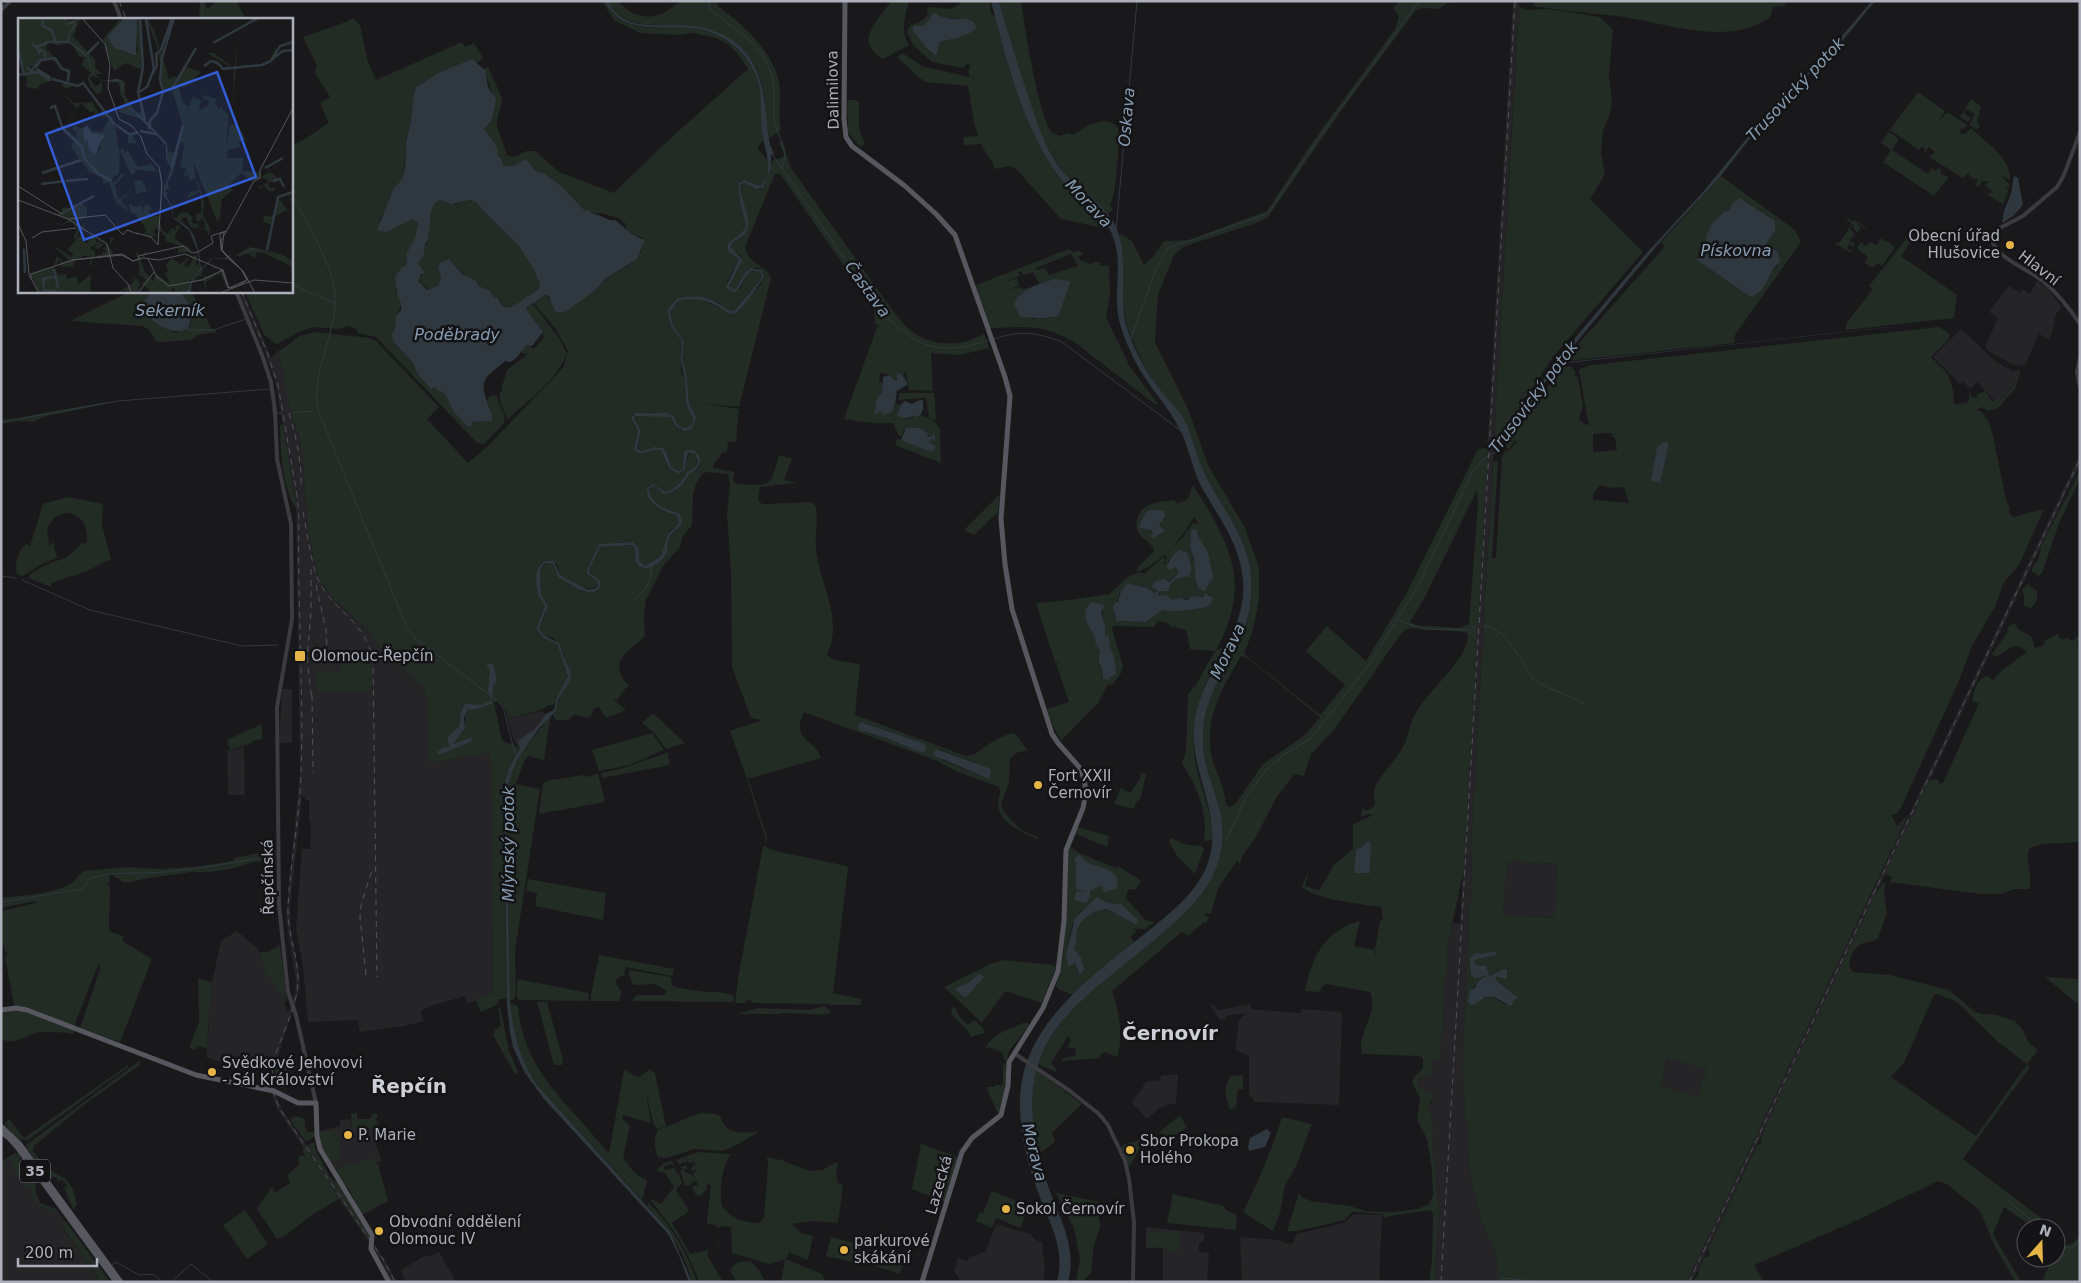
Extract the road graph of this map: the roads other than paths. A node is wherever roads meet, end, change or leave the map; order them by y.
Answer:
1 (10, 1) edge
2 (114, 1) edge
3 (845, 1) edge
4 (1, 10) edge
5 (121, 18) edge
6 (2080, 132) edge
7 (236, 292) edge
8 (2080, 324) edge
9 (2080, 358) edge
10 (2080, 387) edge
11 (1, 1010) edge
12 (1014, 1053) junction
13 (316, 1103) junction
14 (1, 1126) edge
15 (1, 1132) edge
16 (116, 1282) edge
17 (121, 1282) edge
18 (389, 1282) edge
19 (922, 1282) edge
20 (1133, 1282) edge

1 - 4 street
2 - 5 street
3 - 12 main road, Dalimilova
6 - 8 street, Hlavní
7 - 13 street, Řepčínská
9 - 10 street
11 - 13 main road
12 - 19 main road, Lazecká
12 - 20 street
13 - 18 main road
14 - 17 main road, 35
15 - 16 main road, 35

